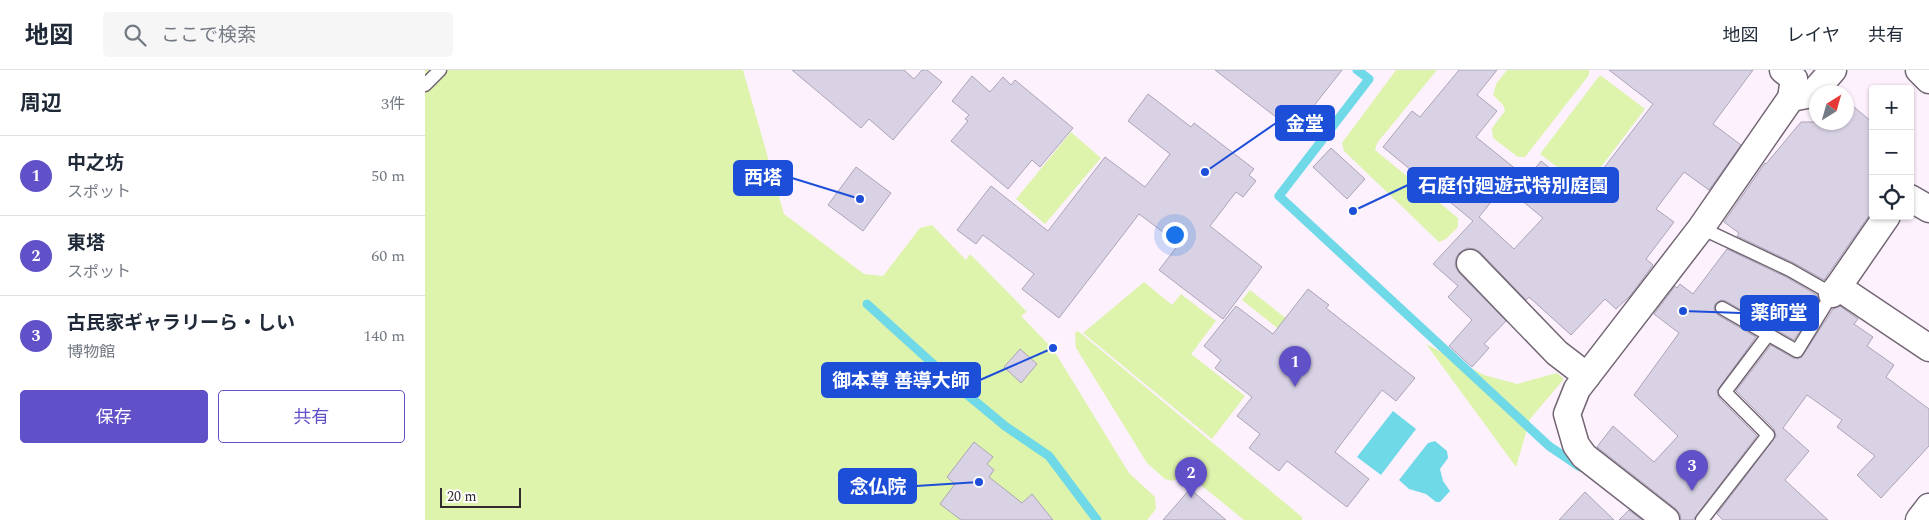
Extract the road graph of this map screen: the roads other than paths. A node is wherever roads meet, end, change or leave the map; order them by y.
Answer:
1 (440, 70) edge
2 (1783, 70) edge
3 (1833, 70) edge
4 (1919, 70) edge
5 (1929, 80) edge
6 (425, 85) edge
7 (1791, 98) junction
8 (1914, 200) edge
9 (1929, 209) edge
10 (1884, 220) edge
11 (1701, 228) junction
12 (1470, 263) dead end
13 (1835, 291) junction
14 (1722, 308) dead end
15 (1768, 334) junction
16 (1929, 348) edge
17 (1587, 376) junction
18 (1929, 507) edge
19 (1666, 520) edge
20 (1702, 520) edge
21 (1919, 520) edge

1 - 6 lane
2 - 7 street
3 - 7 street
4 - 5 street
7 - 11 street
8 - 9 street
10 - 13 street
11 - 13 lane
11 - 17 street
12 - 17 street
13 - 15 lane
13 - 16 street
14 - 15 lane
15 - 20 lane
17 - 19 street
18 - 21 street

